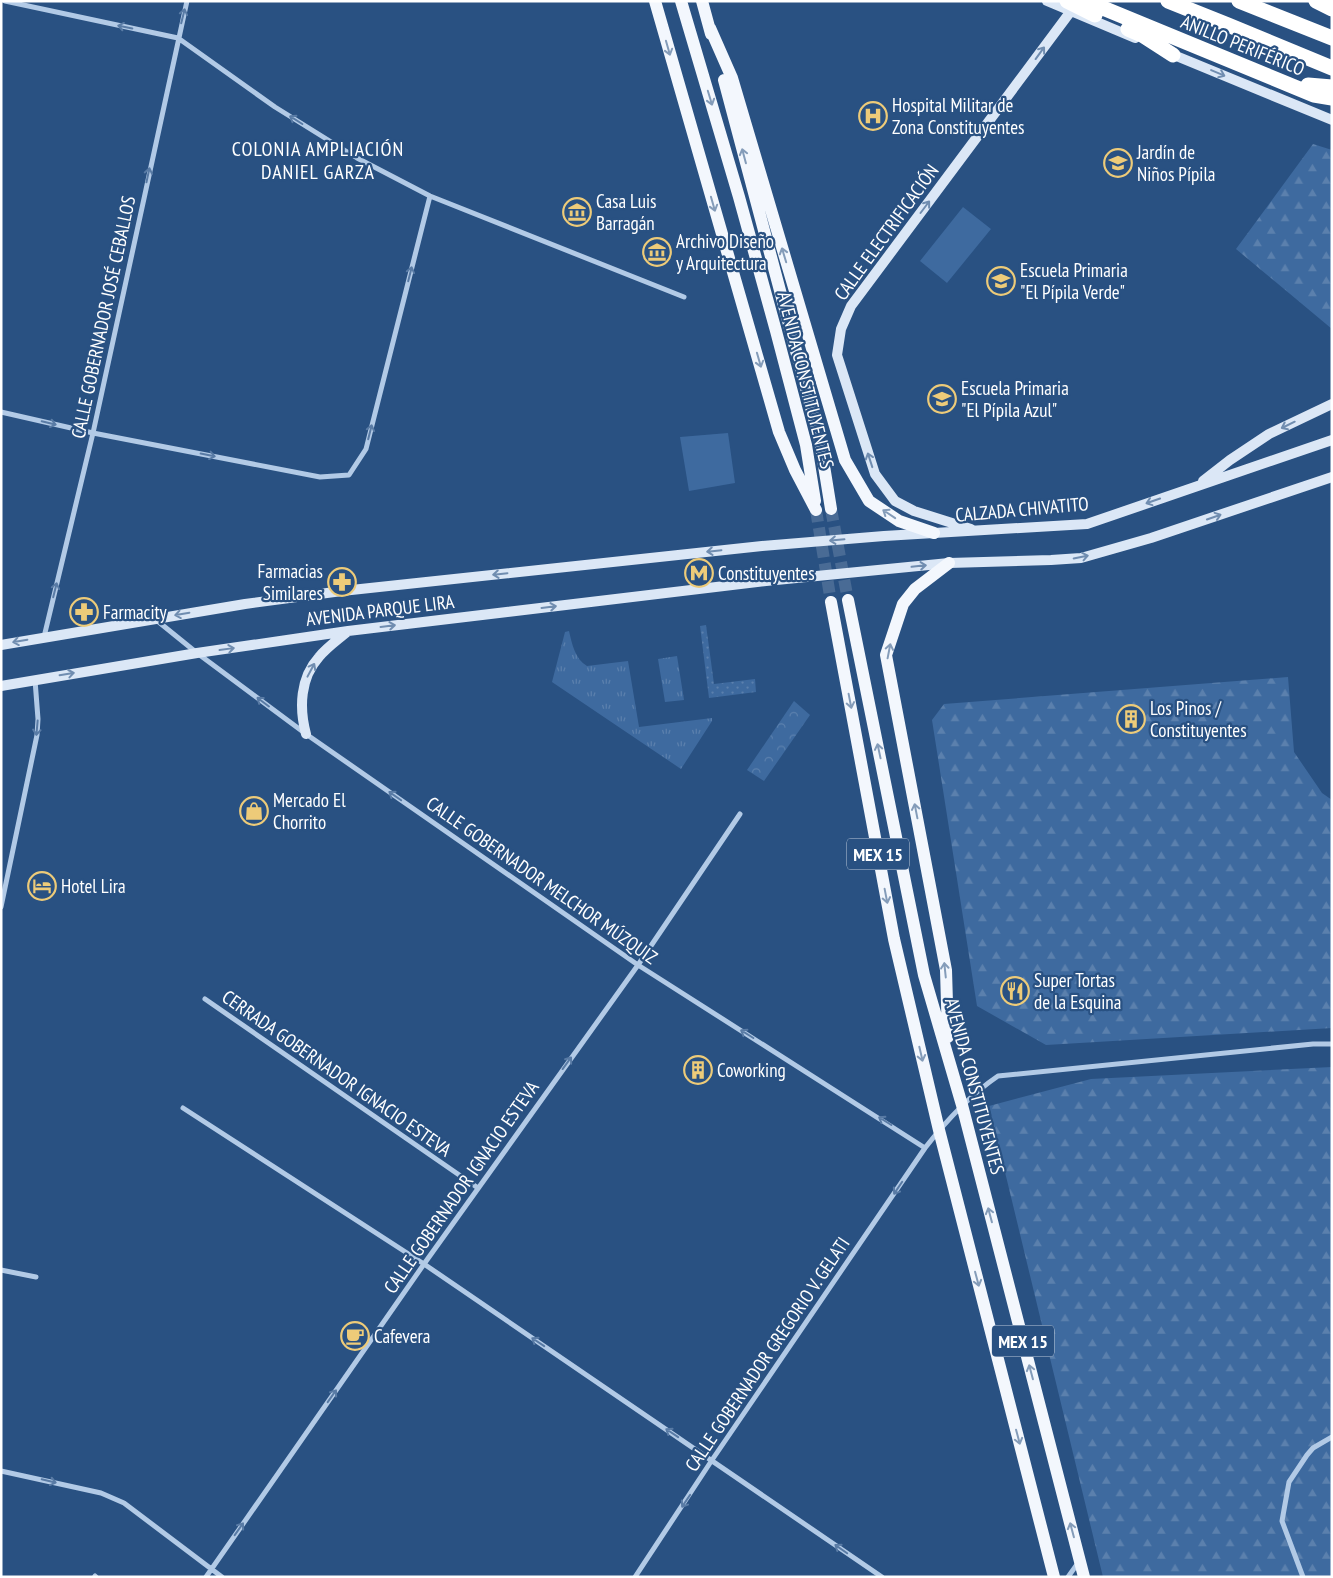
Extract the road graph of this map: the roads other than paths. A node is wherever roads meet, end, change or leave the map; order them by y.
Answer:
1 (5, 1) edge
2 (187, 1) edge
3 (655, 1) edge
4 (681, 1) edge
5 (702, 1) edge
6 (1047, 1) edge
7 (1086, 1) edge
8 (1098, 1) edge
9 (1168, 1) edge
10 (1239, 1) edge
11 (1255, 1) edge
12 (1316, 1) edge
13 (1069, 6) edge
14 (1332, 8) edge
15 (710, 28) junction
16 (1332, 32) edge
17 (178, 38) junction
18 (1332, 38) edge
19 (1174, 55) joint
20 (1332, 68) edge
21 (1332, 87) edge
22 (1332, 98) edge
23 (1332, 120) edge
24 (430, 196) junction
25 (684, 297) dead end
26 (1332, 404) edge
27 (1, 412) edge
28 (93, 433) junction
29 (1332, 440) edge
30 (1332, 476) edge
31 (1199, 485) junction
32 (831, 509) tunnel mouth
33 (977, 531) junction
34 (934, 533) junction
35 (762, 546) joint
36 (949, 562) junction
37 (848, 600) tunnel mouth
38 (831, 602) tunnel mouth
39 (154, 619) junction
40 (348, 631) junction
41 (44, 637) junction
42 (1, 645) edge
43 (197, 653) junction
44 (35, 679) junction
45 (1, 686) edge
46 (306, 734) junction
47 (740, 814) dead end
48 (1, 908) edge
49 (638, 965) junction
50 (204, 999) dead end
51 (1332, 1044) edge
52 (948, 1054) junction
53 (962, 1105) junction
54 (183, 1108) dead end
55 (939, 1130) junction
56 (925, 1148) junction
57 (478, 1188) junction
58 (424, 1264) junction
59 (1, 1270) edge
60 (36, 1277) dead end
61 (1332, 1437) edge
62 (712, 1460) junction
63 (1, 1471) edge
64 (1080, 1560) junction
65 (211, 1569) junction
66 (206, 1577) edge
67 (222, 1577) edge
68 (635, 1577) edge
69 (882, 1577) edge
70 (1054, 1577) edge
71 (1068, 1577) edge
72 (1084, 1577) edge
73 (1303, 1577) edge

17 -> 1 street
17 -> 2 street, CALLE GOBERNADOR JOSÉ CEBALLOS
3 - 4 main road, AVENIDA CONSTITUYENTES
5 - 15 main road, AVENIDA CONSTITUYENTES
6 - 13 main road
7 - 22 highway, ANILLO PERIFÉRICO
8 - 21 highway
9 - 20 highway
10 - 18 highway
11 - 16 highway
12 - 14 highway
13 - 19 highway
33 -> 13 main road, CALLE ELECTRIFICACIÓN
32 -> 15 main road, AVENIDA CONSTITUYENTES
34 -> 15 main road
24 -> 17 street
28 -> 17 street, CALLE GOBERNADOR JOSÉ CEBALLOS
19 -> 23 main road
24 - 25 street
28 -> 24 street
26 -> 31 main road
27 -> 28 street
41 -> 28 street, CALLE GOBERNADOR JOSÉ CEBALLOS
29 - 31 main road, CALZADA CHIVATITO
36 -> 30 main road
31 -> 33 main road, CALZADA CHIVATITO
33 - 34 main road, CALZADA CHIVATITO
34 -> 35 main road, CALZADA CHIVATITO
35 -> 39 main road, AVENIDA PARQUE LIRA
40 -> 36 main road, AVENIDA PARQUE LIRA
52 -> 36 main road
52 -> 37 main road, AVENIDA CONSTITUYENTES / MEX 15
38 -> 55 main road, MEX 15
39 - 41 main road, AVENIDA PARQUE LIRA
39 - 43 street, CALLE GOBERNADOR MELCHOR MÚZQUIZ
43 -> 40 main road, AVENIDA PARQUE LIRA
46 -> 40 main road
41 -> 42 main road, AVENIDA PARQUE LIRA
44 -> 43 main road, AVENIDA PARQUE LIRA
46 -> 43 street, CALLE GOBERNADOR MELCHOR MÚZQUIZ
44 - 45 main road, AVENIDA PARQUE LIRA
44 -> 48 street
49 -> 46 street, CALLE GOBERNADOR MELCHOR MÚZQUIZ
47 - 49 street, CALLE GOBERNADOR IGNACIO ESTEVA
56 -> 49 street, CALLE GOBERNADOR MELCHOR MÚZQUIZ
57 -> 49 street, CALLE GOBERNADOR IGNACIO ESTEVA
50 - 57 street, CERRADA GOBERNADOR IGNACIO ESTEVA
51 - 53 street, CALLE GOBERNADOR GREGORIO V. GELATI
52 - 53 main road, AVENIDA CONSTITUYENTES / MEX 15
53 - 55 street, CALLE GOBERNADOR GREGORIO V. GELATI
64 -> 53 main road, AVENIDA CONSTITUYENTES / MEX 15
54 - 58 street
55 - 56 street, CALLE GOBERNADOR GREGORIO V. GELATI
55 -> 70 main road, MEX 15
56 -> 62 street, CALLE GOBERNADOR GREGORIO V. GELATI
57 - 58 street, CALLE GOBERNADOR IGNACIO ESTEVA
62 -> 58 street
65 -> 58 street, CALLE GOBERNADOR IGNACIO ESTEVA
59 - 60 street
61 - 73 street
62 -> 68 street, CALLE GOBERNADOR GREGORIO V. GELATI
69 -> 62 street
63 -> 65 street
64 - 71 street
64 - 72 main road, AVENIDA CONSTITUYENTES / MEX 15
65 - 66 street, CALLE GOBERNADOR IGNACIO ESTEVA
65 - 67 street

